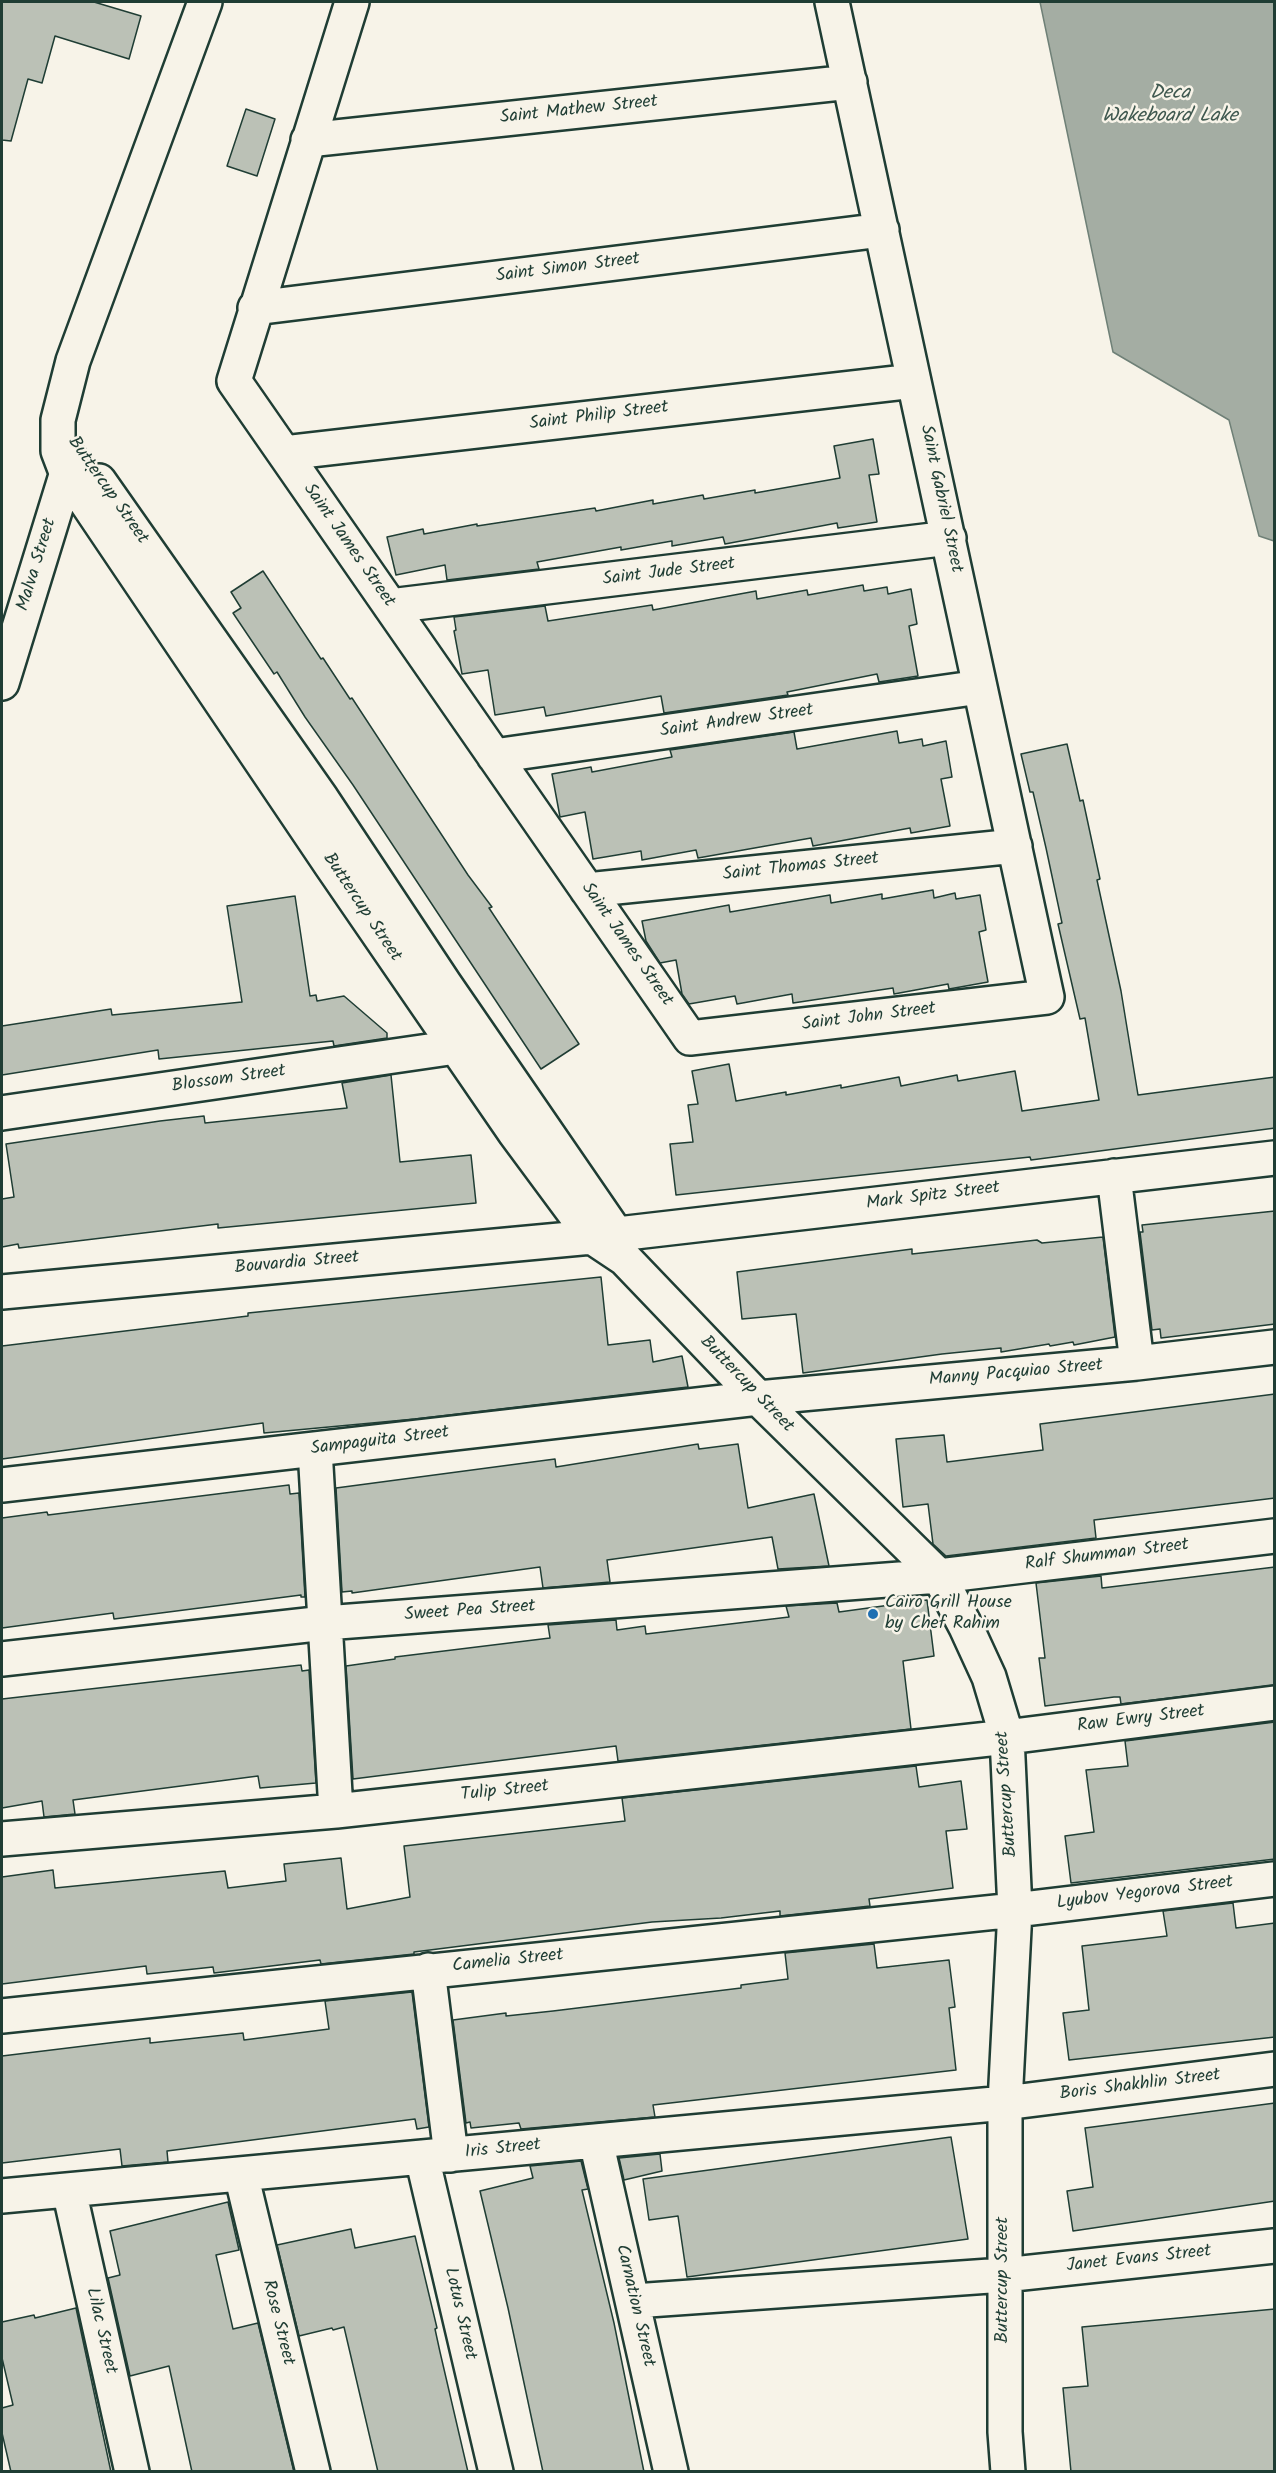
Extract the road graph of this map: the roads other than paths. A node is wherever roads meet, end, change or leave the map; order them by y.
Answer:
1 (205, 2) edge
2 (352, 2) edge
3 (832, 2) edge
4 (850, 82) junction
5 (308, 140) junction
6 (882, 230) junction
7 (255, 308) junction
8 (914, 381) junction
9 (284, 453) junction
10 (71, 460) junction
11 (949, 538) junction
12 (390, 606) junction
13 (2, 683) edge
14 (980, 687) junction
15 (494, 756) junction
16 (1015, 846) junction
17 (587, 890) junction
18 (1047, 997) joint
19 (690, 1038) joint
20 (456, 1047) junction
21 (2, 1113) edge
22 (1275, 1158) edge
23 (1114, 1176) junction
24 (611, 1243) junction
25 (2, 1292) edge
26 (1275, 1347) edge
27 (1137, 1363) junction
28 (758, 1398) junction
29 (315, 1449) junction
30 (2, 1485) edge
31 (1275, 1536) edge
32 (939, 1576) junction
33 (325, 1623) junction
34 (2, 1659) edge
35 (1275, 1703) edge
36 (1007, 1737) junction
37 (336, 1811) junction
38 (2, 1839) edge
39 (1275, 1879) edge
40 (1015, 1910) junction
41 (428, 1970) junction
42 (2, 2016) edge
43 (1275, 2069) edge
44 (1005, 2103) junction
45 (596, 2141) junction
46 (436, 2156) junction
47 (241, 2174) junction
48 (69, 2190) junction
49 (2, 2196) edge
50 (1275, 2246) edge
51 (1004, 2275) junction
52 (634, 2301) junction
53 (132, 2472) edge
54 (313, 2472) edge
55 (496, 2472) edge
56 (671, 2472) edge
57 (1008, 2472) edge

1 - 10 street, Buttercup Street
2 - 5 street, Saint James Street
3 - 4 street, Saint Gabriel Street
4 - 5 street, Saint Mathew Street
4 - 6 street, Saint Gabriel Street
5 - 7 street, Saint James Street
6 - 7 street, Saint Simon Street
6 - 8 street, Saint Gabriel Street
7 - 9 street, Saint James Street
8 - 9 street, Saint Philip Street
8 - 11 street, Saint Gabriel Street
9 - 12 street, Saint James Street
10 - 13 street, Malva Street
10 - 20 street, Buttercup Street
10 - 24 street, Buttercup Street
11 - 12 street, Saint Jude Street
11 - 14 street, Saint Gabriel Street
12 - 15 street, Saint James Street
14 - 15 street, Saint Andrew Street
14 - 16 street, Saint Gabriel Street
15 - 17 street, Saint James Street
16 - 17 street, Saint Thomas Street
16 - 18 street, Saint Gabriel Street
17 - 19 street, Saint James Street
18 - 19 street, Saint John Street
20 - 21 street, Blossom Street
20 - 24 street, Buttercup Street
22 - 23 street, Mark Spitz Street
23 - 24 street, Mark Spitz Street
23 - 27 street
24 - 25 street, Bouvardia Street
24 - 28 street, Buttercup Street
26 - 27 street, Manny Pacquiao Street
27 - 28 street, Manny Pacquiao Street
28 - 29 street, Sampaguita Street
28 - 32 street, Buttercup Street
29 - 30 street, Sampaguita Street
29 - 33 street
31 - 32 street, Ralf Shumman Street
32 - 33 street, Sweet Pea Street
32 - 36 street, Buttercup Street
33 - 34 street, Sweet Pea Street
33 - 37 street
35 - 36 street, Raw Ewry Street
36 - 37 street, Tulip Street
36 - 40 street, Buttercup Street
37 - 38 street, Tulip Street
39 - 40 street, Lyubov Yegorova Street
40 - 41 street, Camelia Street
40 - 44 street, Buttercup Street
41 - 42 street, Camelia Street
41 - 46 street, Lotus Street
43 - 44 street, Boris Shakhlin Street
44 - 45 street, Iris Street
44 - 51 street, Buttercup Street
45 - 46 street, Iris Street
45 - 52 street, Carnation Street
46 - 47 street, Iris Street
46 - 55 street, Lotus Street
47 - 48 street, Iris Street
47 - 54 street, Rose Street
48 - 49 street, Iris Street
48 - 53 street, Lilac Street
50 - 51 street, Janet Evans Street
51 - 52 street, Janet Evans Street
51 - 57 street, Buttercup Street
52 - 56 street, Carnation Street

